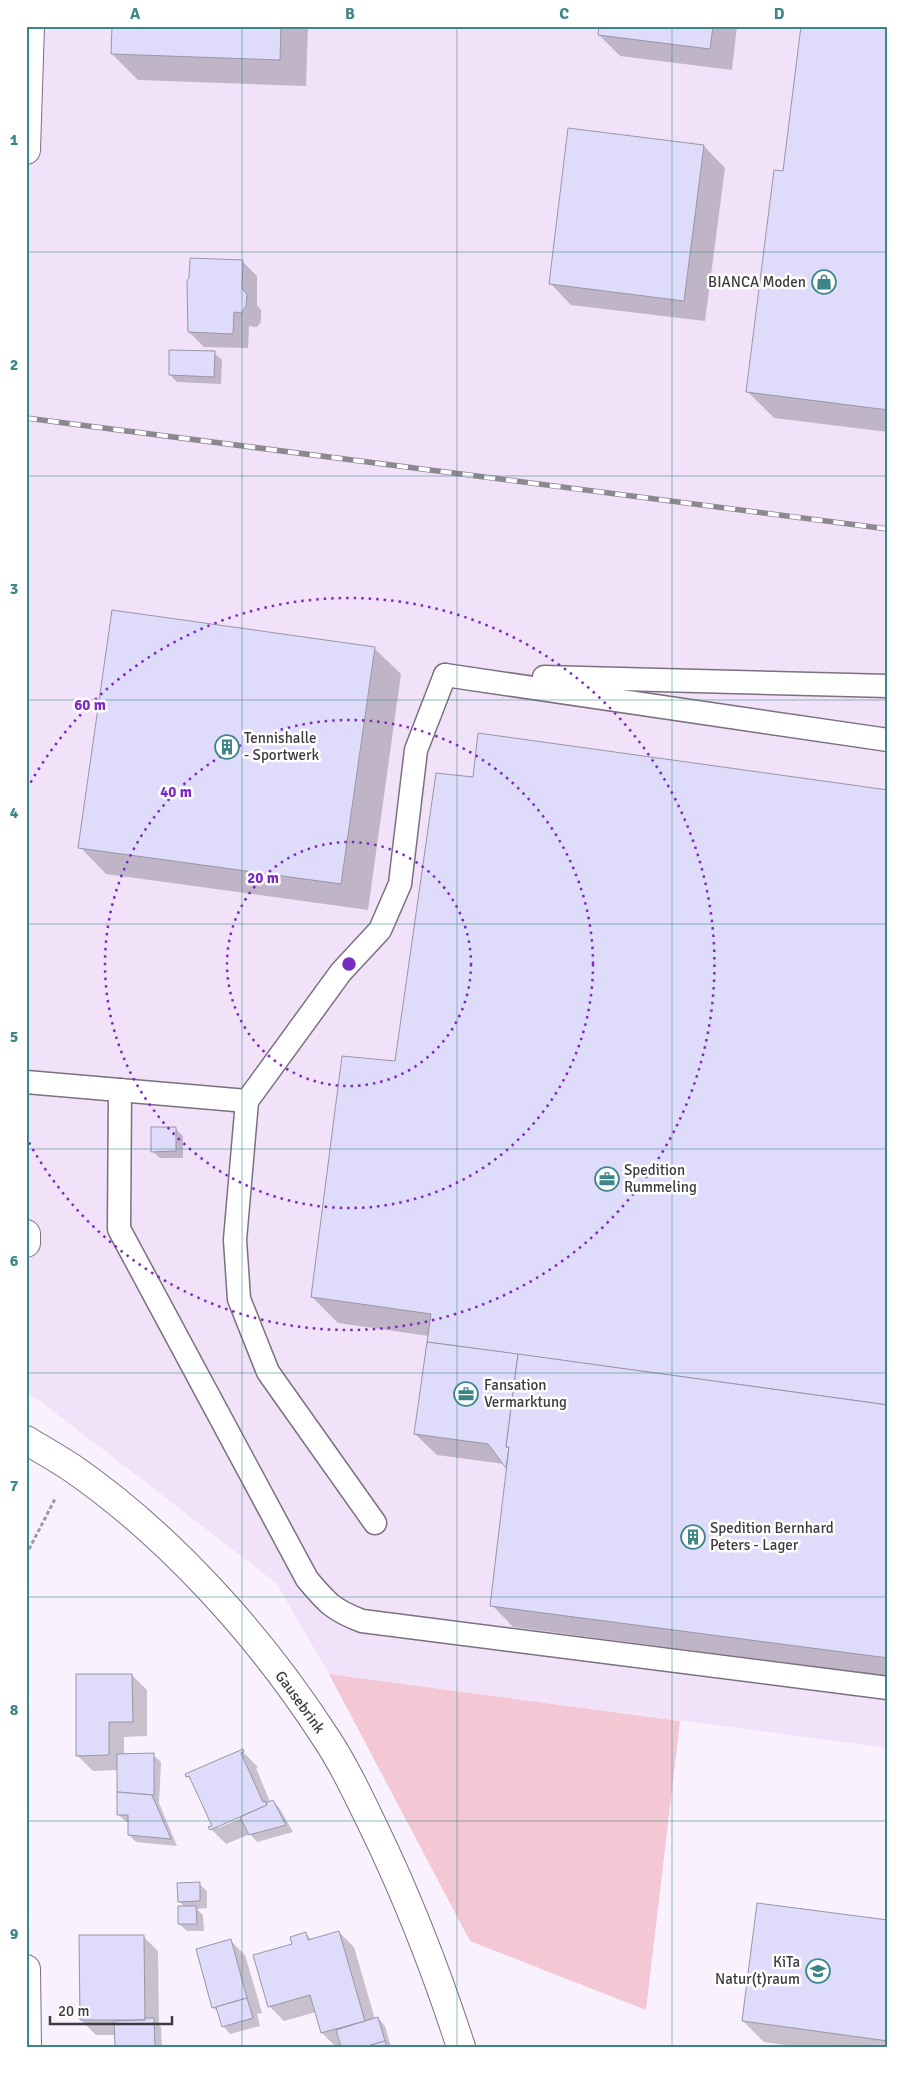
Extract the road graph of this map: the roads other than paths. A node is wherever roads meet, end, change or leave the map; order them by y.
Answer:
1 (30, 26) edge
2 (26, 150) edge
3 (445, 675) junction
4 (888, 686) edge
5 (888, 740) edge
6 (26, 1082) edge
7 (120, 1090) junction
8 (247, 1101) junction
9 (26, 1234) edge
10 (26, 1242) edge
11 (26, 1440) edge
12 (375, 1523) dead end
13 (888, 1688) edge
14 (26, 1969) edge
15 (27, 2047) edge
16 (461, 2047) edge

1 - 2 main road
3 - 4 lane
3 - 5 lane
3 - 8 lane
6 - 7 lane
7 - 8 lane
7 - 13 lane
8 - 12 lane
9 - 10 main road
11 - 16 main road, Gausebrink
14 - 15 main road

